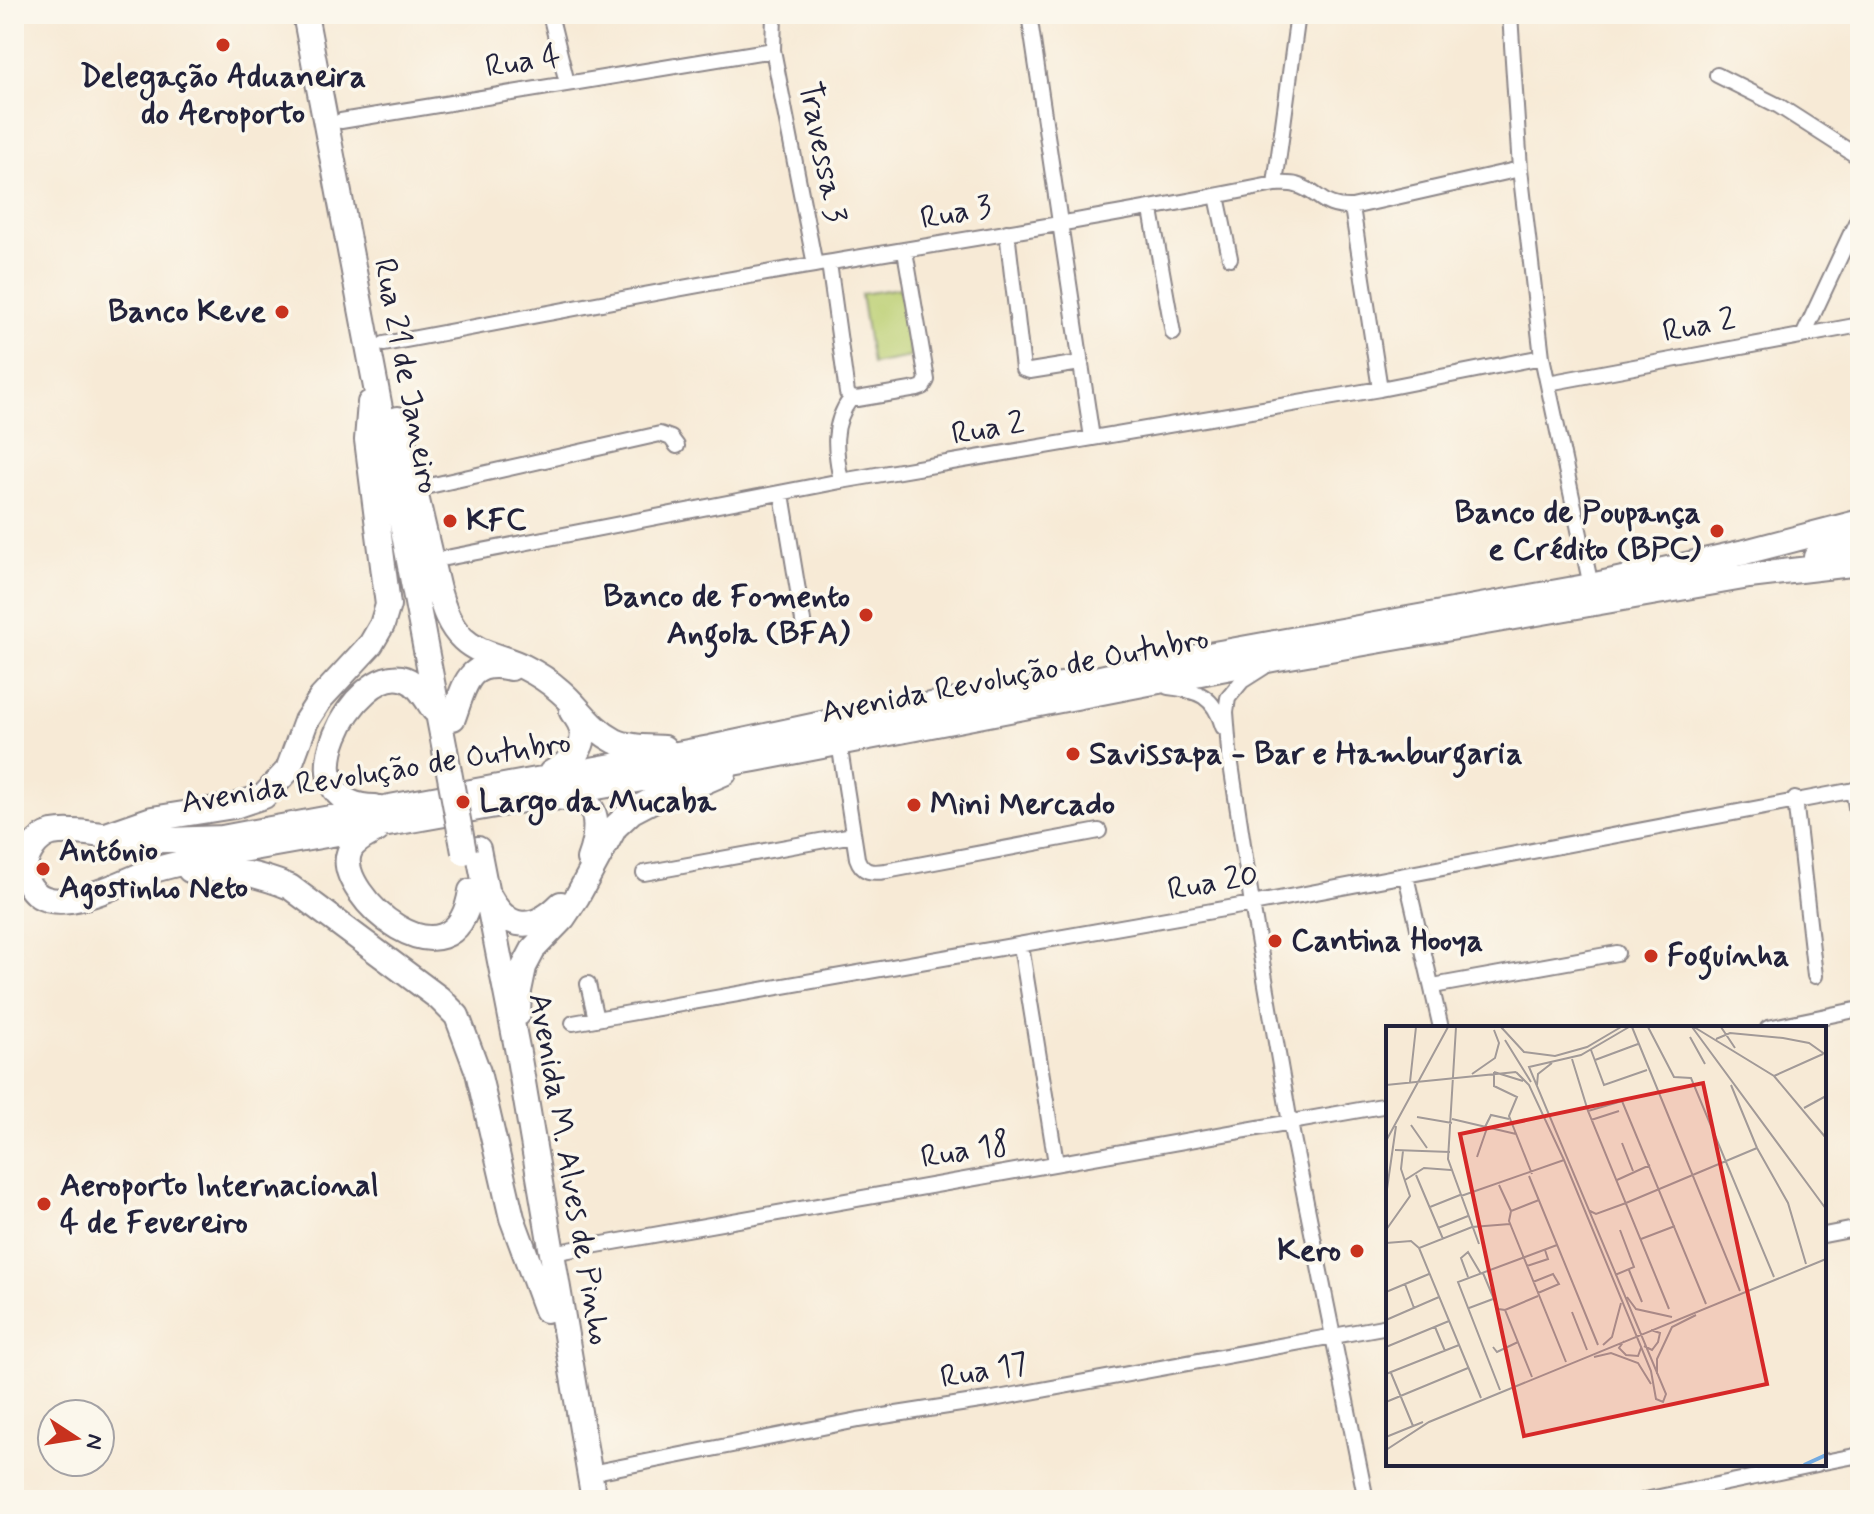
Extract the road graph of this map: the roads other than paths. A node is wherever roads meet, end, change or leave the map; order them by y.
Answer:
1 (305, 14) edge
2 (322, 14) edge
3 (550, 14) edge
4 (774, 14) edge
5 (1029, 14) edge
6 (1298, 14) edge
7 (1510, 14) edge
8 (773, 50) junction
9 (1717, 75) dead end
10 (567, 83) junction
11 (341, 121) junction
12 (1860, 158) edge
13 (1520, 169) junction
14 (1275, 184) junction
15 (1217, 196) junction
16 (1352, 207) junction
17 (1151, 210) junction
18 (1860, 214) edge
19 (1060, 222) junction
20 (1007, 232) junction
21 (905, 251) junction
22 (1230, 258) dead end
23 (822, 264) junction
24 (1860, 325) edge
25 (1173, 333) dead end
26 (1804, 334) junction
27 (384, 344) junction
28 (1542, 357) junction
29 (1080, 363) junction
30 (372, 373) junction
31 (1548, 383) junction
32 (1380, 389) junction
33 (851, 398) junction
34 (398, 419) junction
35 (1092, 438) junction
36 (677, 446) dead end
37 (841, 481) junction
38 (429, 486) dead end
39 (782, 494) junction
40 (1860, 522) edge
41 (1860, 536) edge
42 (1860, 544) edge
43 (1745, 552) junction
44 (446, 558) dead end
45 (1860, 563) edge
46 (1749, 576) junction
47 (1591, 586) junction
48 (804, 627) dead end
49 (1278, 658) junction
50 (1148, 685) junction
51 (446, 718) junction
52 (710, 748) junction
53 (840, 749) dead end
54 (1229, 751) junction
55 (755, 759) junction
56 (539, 788) junction
57 (1856, 789) edge
58 (1795, 799) junction
59 (394, 815) junction
60 (1860, 830) edge
61 (1099, 831) dead end
62 (853, 835) junction
63 (101, 837) junction
64 (471, 851) joint
65 (156, 870) junction
66 (644, 873) dead end
67 (1406, 876) junction
68 (478, 890) junction
69 (1252, 904) junction
70 (1021, 946) junction
71 (1617, 953) dead end
72 (1815, 976) dead end
73 (588, 984) dead end
74 (1433, 986) junction
75 (1860, 1009) edge
76 (596, 1019) junction
77 (573, 1023) dead end
78 (1441, 1026) edge
79 (1778, 1026) edge
80 (518, 1053) junction
81 (1386, 1105) edge
82 (1290, 1123) junction
83 (1056, 1163) junction
84 (1860, 1228) edge
85 (1826, 1235) edge
86 (552, 1253) junction
87 (546, 1310) junction
88 (1386, 1326) edge
89 (1335, 1337) junction
90 (1860, 1455) edge
91 (1826, 1462) edge
92 (1807, 1466) edge
93 (590, 1473) junction
94 (579, 1500) edge
95 (594, 1500) edge
96 (1366, 1500) edge
97 (1645, 1500) edge

1 - 30 main road, Rua 21 de Janeiro
2 - 11 main road, Rua 21 de Janeiro
3 - 10 street
4 - 8 street
5 - 19 street
6 - 14 street
7 - 13 street
8 - 10 street, Rua 4
8 - 23 street, Travessa 3
9 - 12 street
10 - 11 street, Rua 4
11 - 27 main road, Rua 21 de Janeiro
13 - 16 street
13 - 28 street
14 - 15 street, Rua 3
14 - 16 street, Rua 3
15 - 17 street, Rua 3
15 - 22 street
16 - 32 street
17 - 19 street, Rua 3
17 - 25 street
18 - 26 street
19 - 20 street, Rua 3
19 - 29 street
20 - 21 street, Rua 3
20 - 29 street
21 - 23 street, Rua 3
21 - 33 street
23 - 27 street, Rua 3
23 - 33 street, Travessa 3
24 - 26 street, Rua 2
26 - 31 street, Rua 2
27 - 34 main road, Rua 21 de Janeiro
28 - 31 street
28 - 32 street, Rua 2
29 - 35 street
30 - 51 main road, Rua 21 de Janeiro
30 - 63 main road
31 - 47 street
32 - 35 street, Rua 2
33 - 37 street
34 - 51 main road, Rua 21 de Janeiro
34 - 52 main road
35 - 37 street, Rua 2
36 - 38 street
37 - 39 street, Rua 2
39 - 44 street, Rua 2
39 - 48 street
40 - 43 main road, Avenida Revolução de Outubro
41 - 43 main road, Avenida Revolução de Outubro
42 - 46 main road, Avenida Revolução de Outubro
43 - 47 main road, Avenida Revolução de Outubro
45 - 46 main road, Avenida Revolução de Outubro
46 - 49 main road, Avenida Revolução de Outubro
47 - 52 main road, Avenida Revolução de Outubro
49 - 50 main road, Avenida Revolução de Outubro
49 - 54 street
50 - 54 street
50 - 55 main road, Avenida Revolução de Outubro
51 - 56 main road
51 - 59 main road
51 - 64 main road, Rua 21 de Janeiro, bridge
52 - 56 main road, Avenida Revolução de Outubro
53 - 62 street
54 - 69 street
55 - 56 main road, Avenida Revolução de Outubro
55 - 80 main road
56 - 59 main road, Avenida Revolução de Outubro
56 - 68 main road
57 - 58 street, Rua 20
57 - 60 street
58 - 67 street, Rua 20
58 - 72 street
59 - 63 main road, Avenida Revolução de Outubro
59 - 65 main road, Avenida Revolução de Outubro
59 - 68 main road
61 - 62 street
62 - 66 street
63 - 65 main road, Avenida Revolução de Outubro
64 - 68 main road, Avenida M. Alves de Pinho
65 - 87 main road
67 - 69 street, Rua 20
67 - 74 street
68 - 80 main road, Avenida M. Alves de Pinho
68 - 87 main road, Avenida M. Alves de Pinho
69 - 70 street, Rua 20
69 - 82 street
70 - 76 street, Rua 20
70 - 83 street
71 - 74 street
73 - 76 street
74 - 78 street
75 - 79 street
76 - 77 street, Rua 20
80 - 86 main road, Avenida M. Alves de Pinho
81 - 82 street, Rua 18
82 - 83 street, Rua 18
82 - 89 street
83 - 86 street, Rua 18
84 - 85 street
86 - 93 main road, Avenida M. Alves de Pinho
87 - 94 main road, Avenida M. Alves de Pinho
88 - 89 street, Rua 17
89 - 93 street, Rua 17
89 - 96 street
90 - 91 street
92 - 97 street
93 - 95 main road, Avenida M. Alves de Pinho

